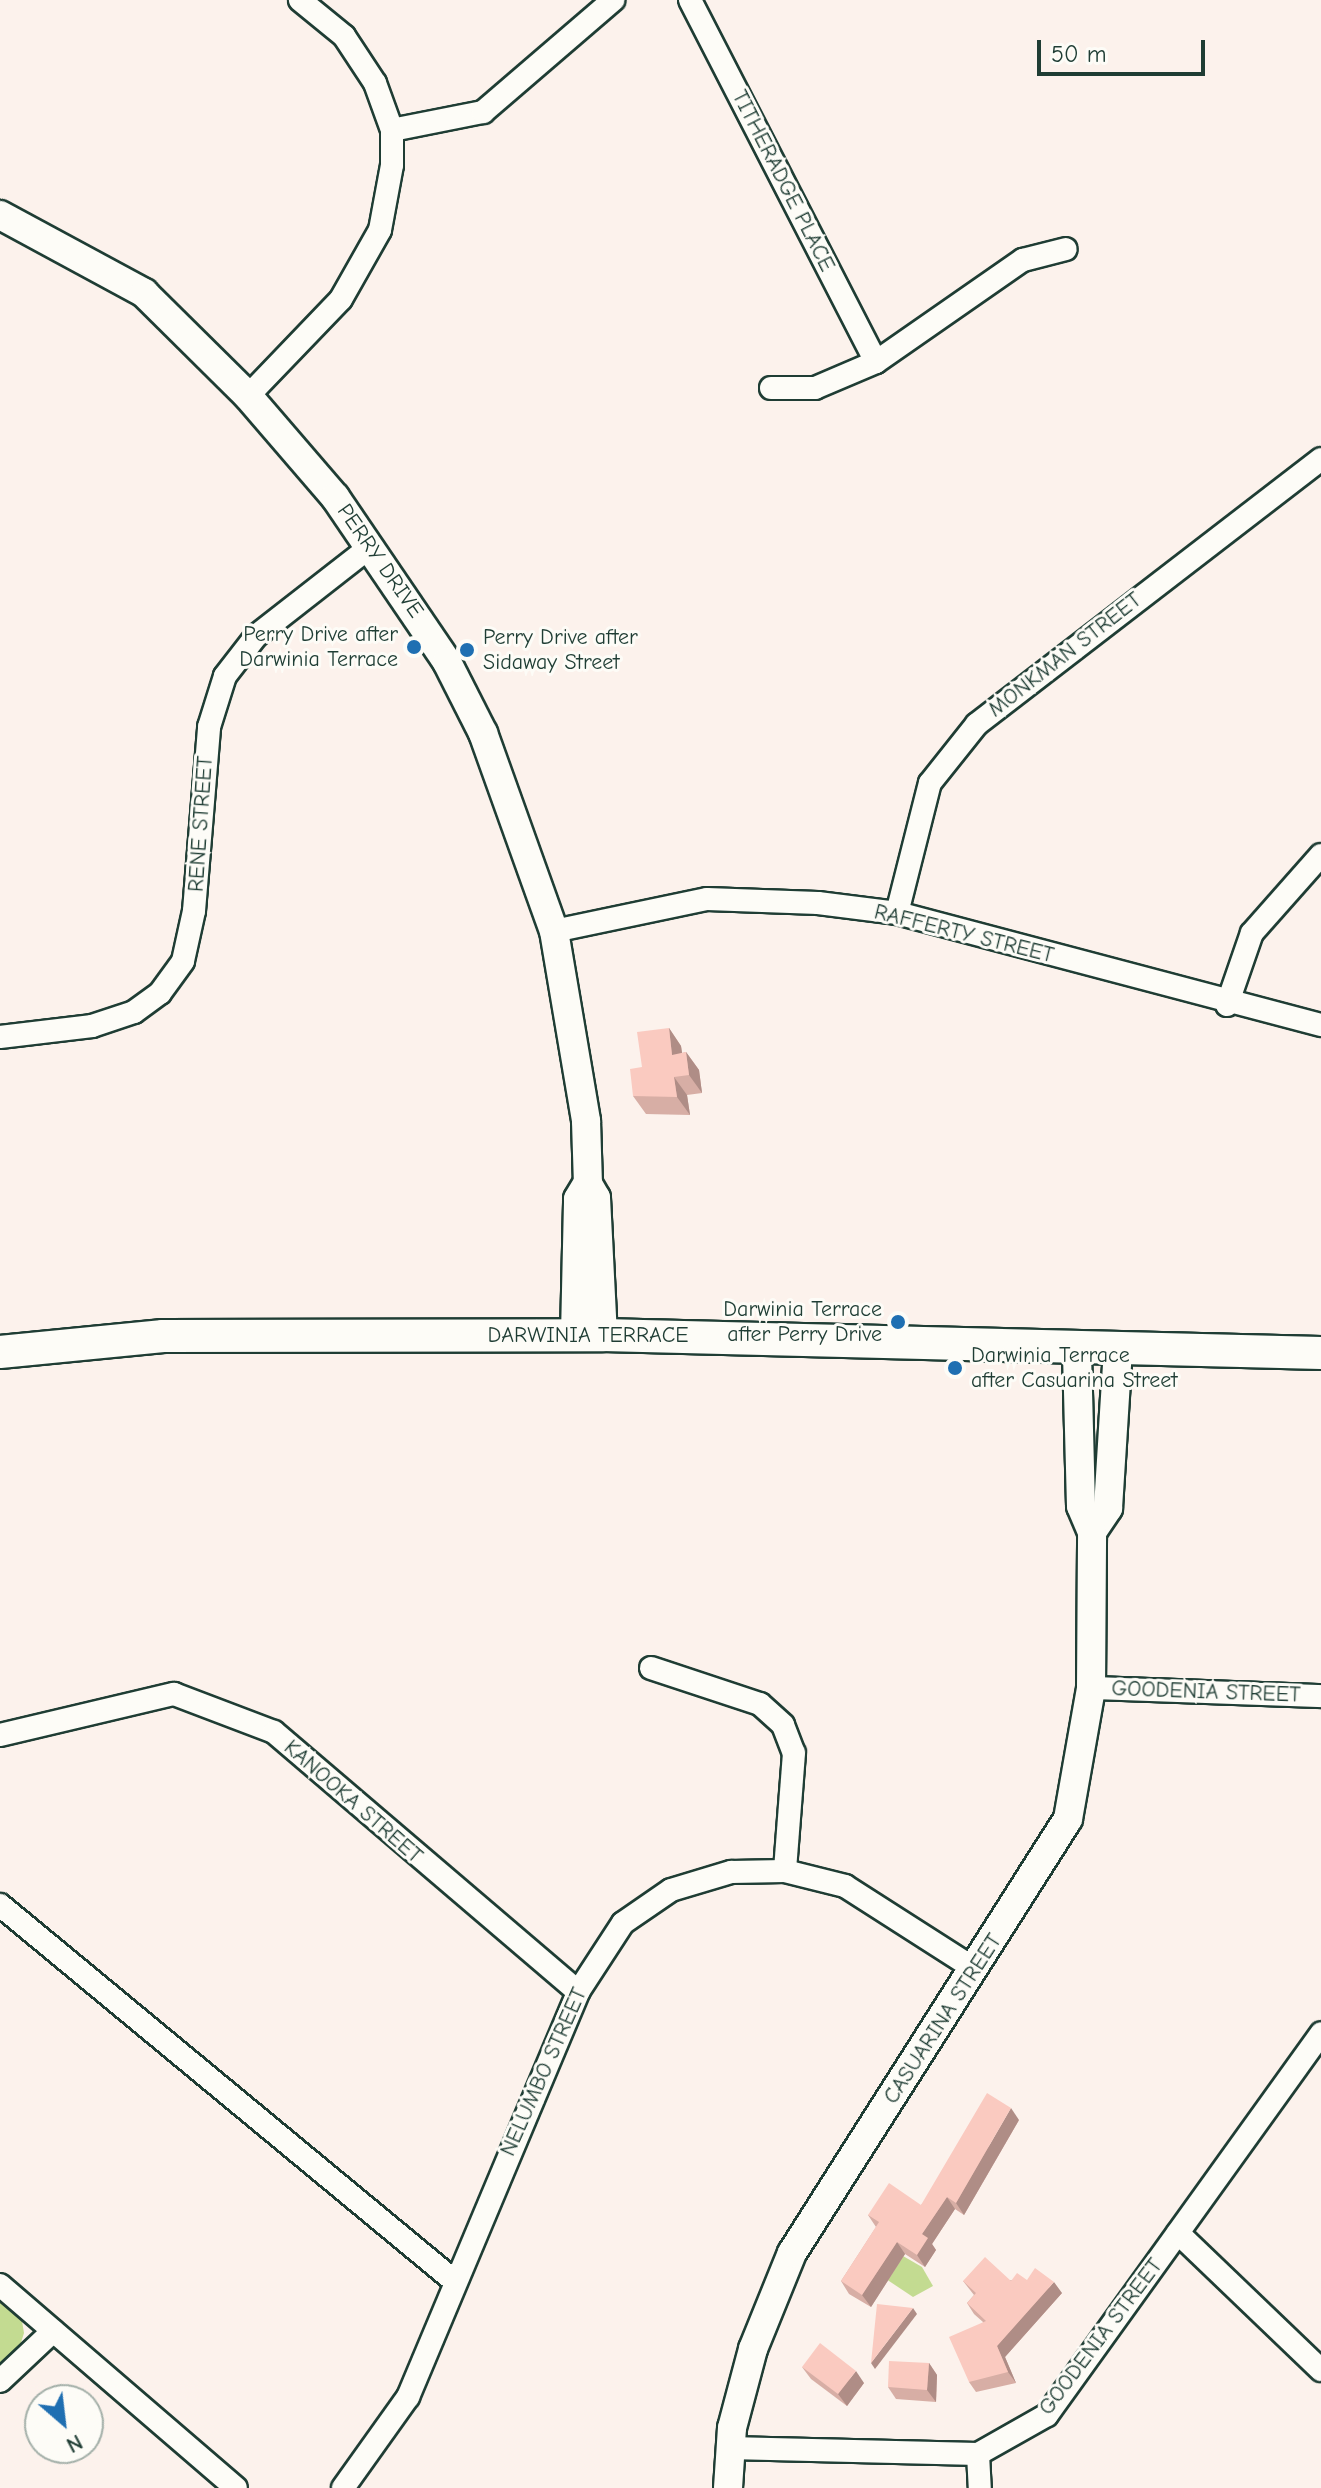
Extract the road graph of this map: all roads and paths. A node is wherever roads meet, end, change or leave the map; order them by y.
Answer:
1 (300, 0) edge
2 (613, 0) edge
3 (690, 0) edge
4 (392, 130) junction
5 (0, 215) edge
6 (1066, 249) dead end
7 (876, 362) junction
8 (771, 388) dead end
9 (248, 396) junction
10 (1321, 459) edge
11 (371, 546) junction
12 (1321, 856) edge
13 (897, 913) junction
14 (554, 931) junction
15 (1227, 1005) junction
16 (1321, 1025) edge
17 (0, 1037) edge
18 (589, 1335) junction
19 (1077, 1348) junction
20 (1118, 1349) junction
21 (0, 1352) edge
22 (1321, 1353) edge
23 (1092, 1532) junction
24 (651, 1668) dead end
25 (1091, 1688) junction
26 (1321, 1696) edge
27 (0, 1735) edge
28 (785, 1871) junction
29 (0, 1905) edge
30 (975, 1969) junction
31 (578, 1992) junction
32 (1321, 2033) edge
33 (1178, 2233) junction
34 (452, 2279) junction
35 (0, 2285) edge
36 (53, 2331) junction
37 (1321, 2370) edge
38 (0, 2381) edge
39 (729, 2448) junction
40 (978, 2454) junction
41 (236, 2488) edge
42 (343, 2488) edge
43 (728, 2488) edge
44 (980, 2488) edge

1 - 4 street
2 - 4 street
3 - 7 street, TITHERADGE PLACE
4 - 9 street
5 - 9 street, PERRY DRIVE
6 - 7 street
7 - 8 street
9 - 11 street, PERRY DRIVE
10 - 13 street, MONKMAN STREET
11 - 14 street, PERRY DRIVE
11 - 17 street, RENE STREET
12 - 15 street
13 - 14 street, RAFFERTY STREET
13 - 15 street, RAFFERTY STREET
14 - 18 street, PERRY DRIVE
15 - 16 street, RAFFERTY STREET
18 - 19 main road, DARWINIA TERRACE
18 - 21 main road, DARWINIA TERRACE
19 - 20 main road, DARWINIA TERRACE
19 - 23 street, CASUARINA STREET
20 - 22 main road, DARWINIA TERRACE
20 - 23 street, CASUARINA STREET
23 - 25 street, CASUARINA STREET
24 - 28 street
25 - 26 street, GOODENIA STREET
25 - 30 street, CASUARINA STREET
27 - 31 street, KANOOKA STREET
28 - 30 street, NELUMBO STREET
28 - 31 street, NELUMBO STREET
29 - 34 street
30 - 39 street, CASUARINA STREET
31 - 34 street, NELUMBO STREET
32 - 33 street, GOODENIA STREET
33 - 37 street
33 - 40 street, GOODENIA STREET
34 - 42 street, NELUMBO STREET
35 - 36 street
36 - 38 street
36 - 41 street
39 - 40 street
39 - 43 street, CASUARINA STREET
40 - 44 street

